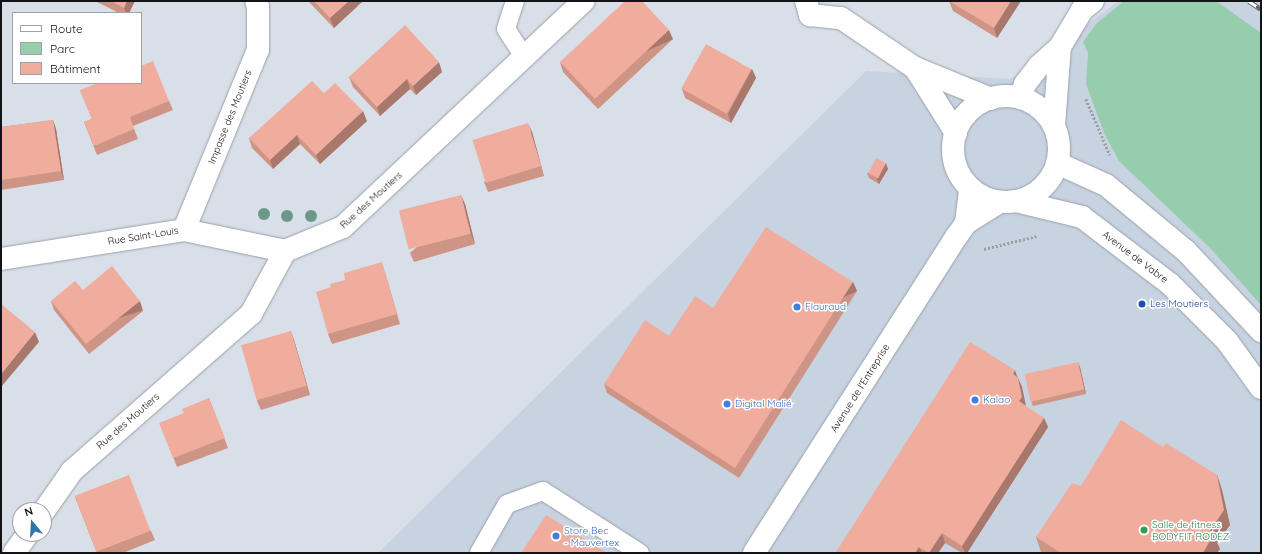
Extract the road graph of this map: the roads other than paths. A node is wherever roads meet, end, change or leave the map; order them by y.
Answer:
1 (256, 1) edge
2 (515, 1) edge
3 (584, 1) edge
4 (806, 1) edge
5 (1092, 1) edge
6 (836, 10) edge
7 (1060, 47) junction
8 (524, 57) junction
9 (915, 68) junction
10 (1020, 98) junction
11 (991, 99) junction
12 (1054, 126) junction
13 (956, 133) junction
14 (1057, 163) junction
15 (970, 188) junction
16 (1008, 201) junction
17 (966, 224) junction
18 (184, 230) junction
19 (285, 251) junction
20 (1, 259) edge
21 (1261, 331) edge
22 (1261, 388) edge
23 (50, 502) edge
24 (22, 542) edge
25 (14, 553) edge
26 (479, 553) edge
27 (640, 553) edge
28 (754, 553) edge

1 - 18 street, Impasse des Moutiers
2 - 8 lane
3 - 8 street, Rue des Moutiers
4 - 6 street
5 - 7 street
6 - 9 street
7 - 10 street
7 - 12 street
8 - 19 street, Rue des Moutiers
9 - 11 street
9 - 13 street
10 - 11 street
10 - 12 street
11 - 13 street
12 - 14 street
13 - 15 street
14 - 16 street
14 - 21 street
15 - 16 street
15 - 17 street, Avenue de l'Entreprise
16 - 17 street, Avenue de l'Entreprise
16 - 22 street, Avenue de Vabre
17 - 28 street, Avenue de l'Entreprise
18 - 19 street, Rue Saint-Louis
18 - 20 street, Rue Saint-Louis
19 - 23 street, Rue des Moutiers
24 - 25 street
26 - 27 lane

